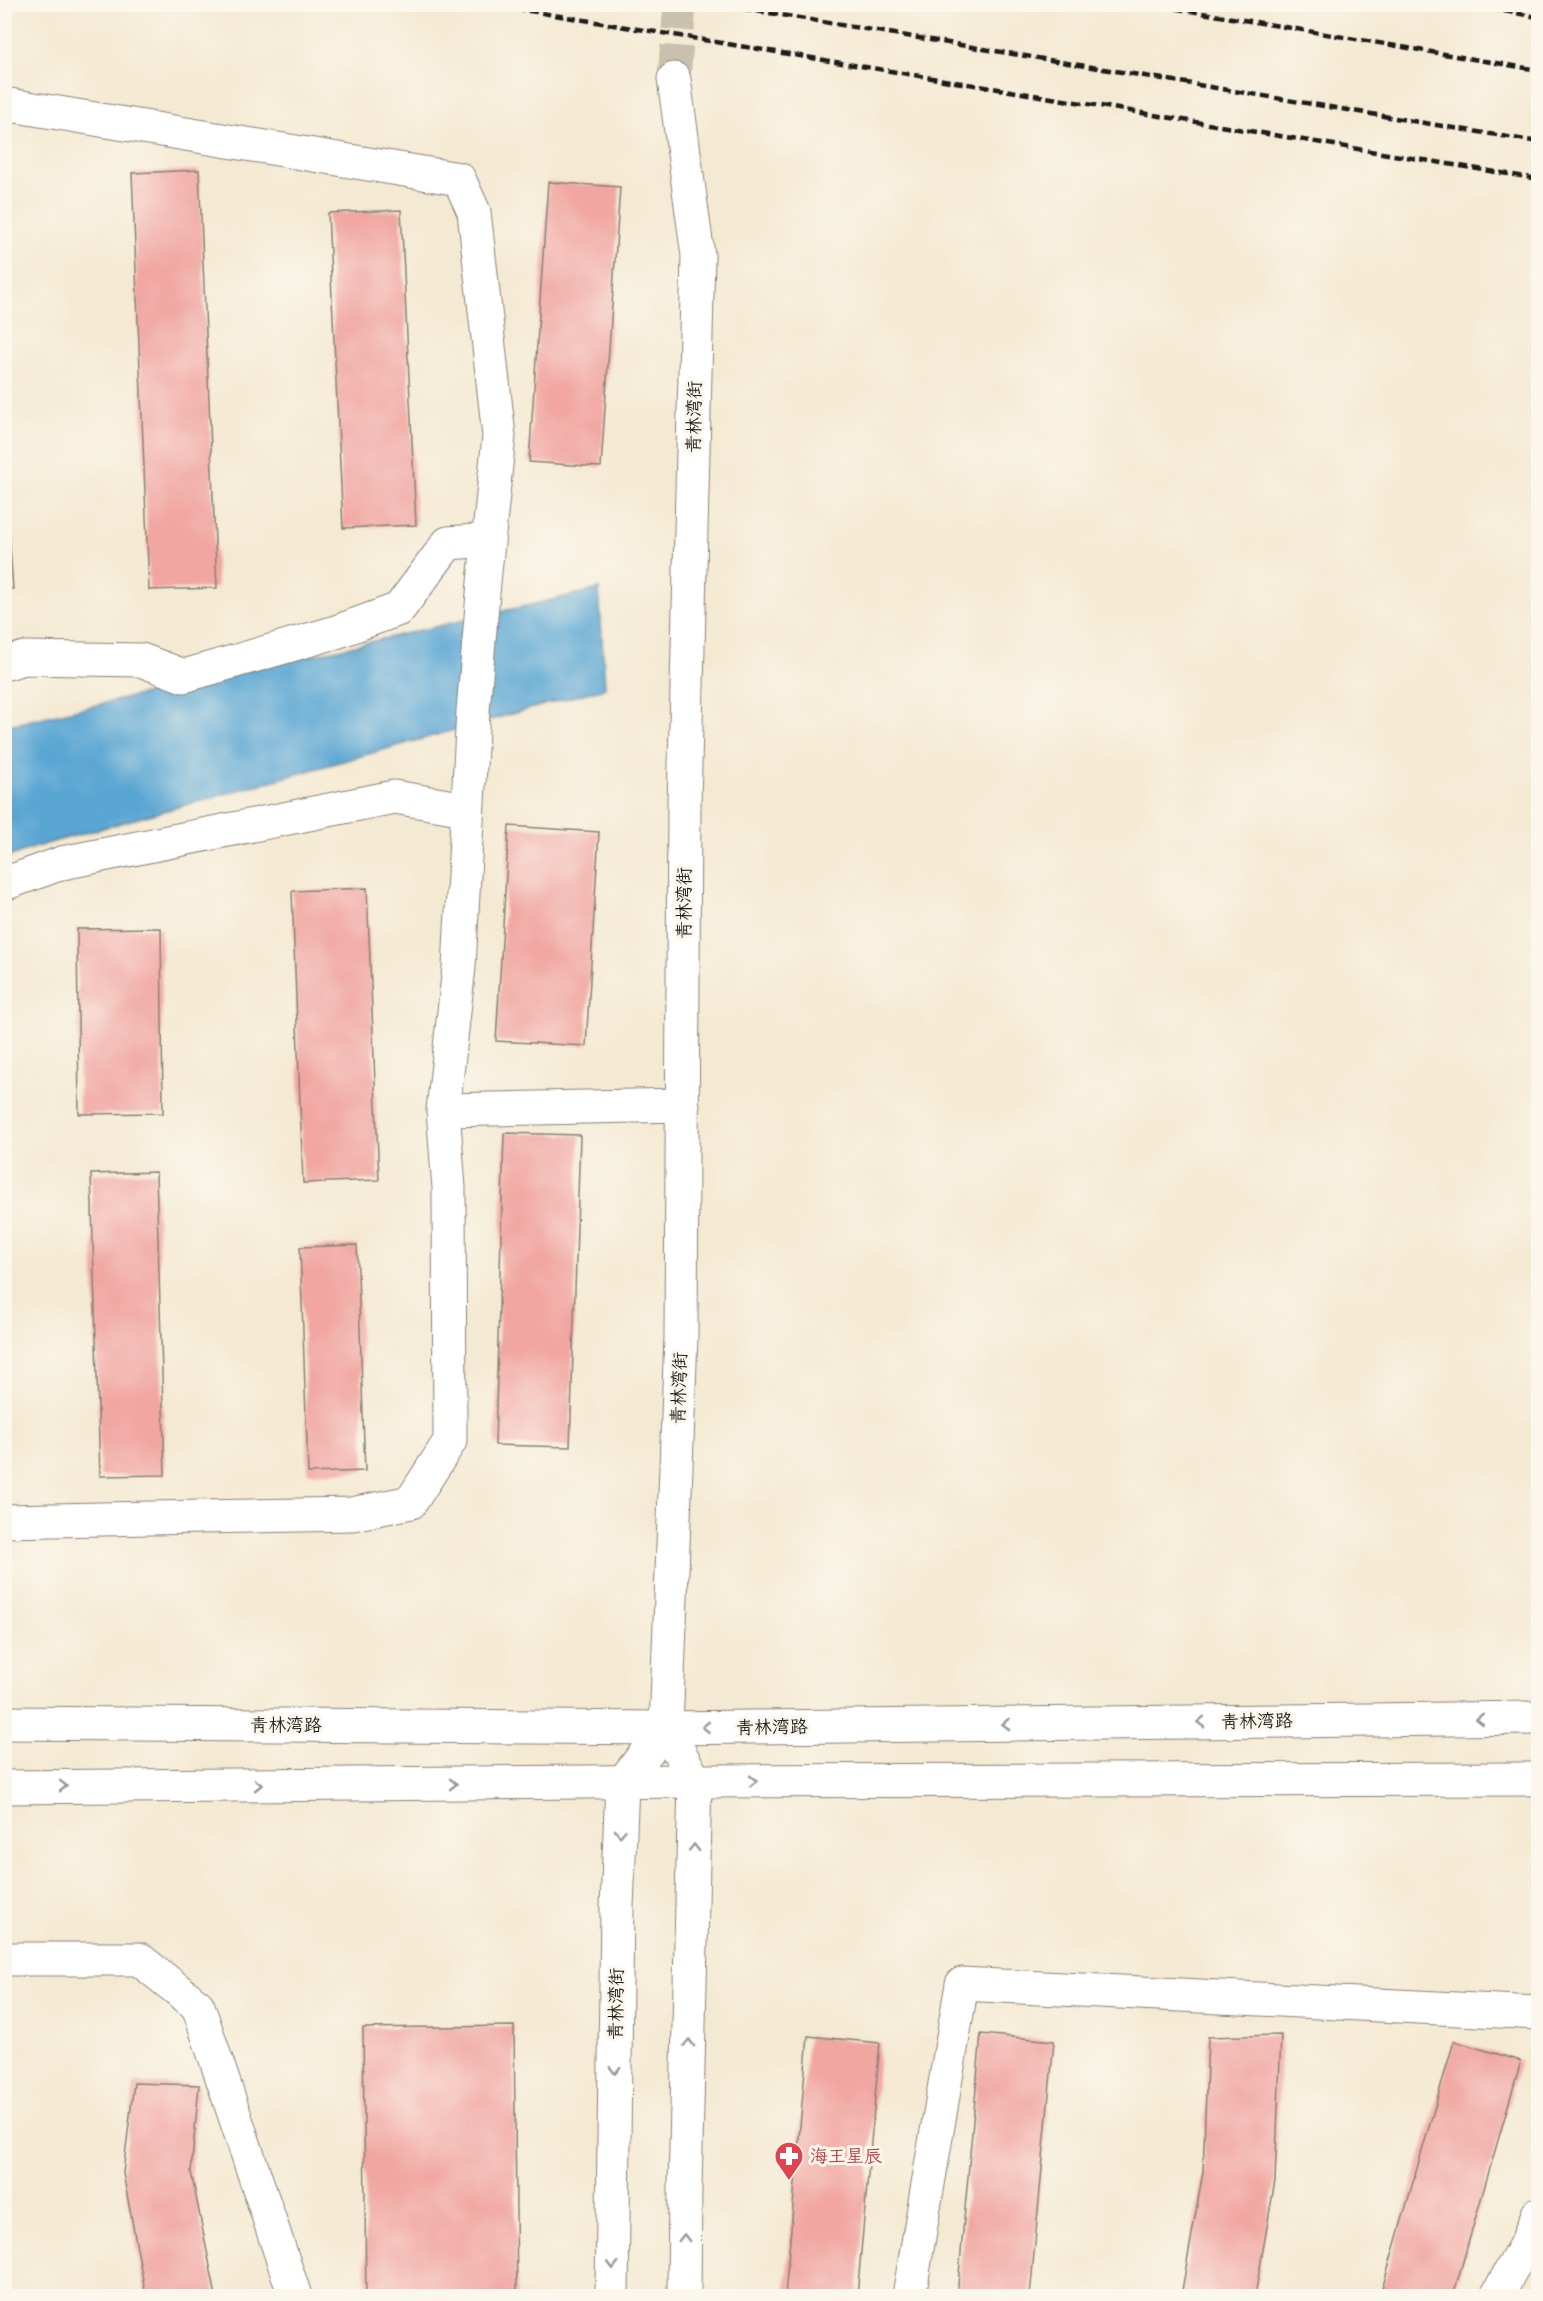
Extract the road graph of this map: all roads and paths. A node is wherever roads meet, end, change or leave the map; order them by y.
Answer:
1 (674, 79) tunnel mouth
2 (4, 105) edge
3 (488, 540) junction
4 (4, 664) edge
5 (466, 809) junction
6 (4, 884) edge
7 (683, 1105) junction
8 (443, 1110) junction
9 (4, 1521) edge
10 (1539, 1718) edge
11 (4, 1723) edge
12 (666, 1728) junction
13 (1539, 1779) edge
14 (695, 1781) junction
15 (622, 1783) junction
16 (4, 1787) edge
17 (4, 1959) edge
18 (1539, 2013) edge
19 (1539, 2214) edge
20 (295, 2296) edge
21 (612, 2296) edge
22 (684, 2296) edge
23 (909, 2296) edge
24 (1497, 2296) edge

1 - 7 main road, 青林湾街
2 - 3 main road
3 - 4 main road
3 - 5 main road
5 - 6 main road
5 - 8 main road
7 - 8 main road
7 - 12 main road, 青林湾街
8 - 9 main road
10 -> 12 main road, 青林湾路
11 - 12 main road, 青林湾路
12 - 14 main road
12 - 15 main road
14 -> 13 main road
14 - 15 main road
22 -> 14 main road
16 -> 15 main road
15 -> 21 main road, 青林湾街
17 - 20 main road
18 - 23 main road
19 - 24 main road

